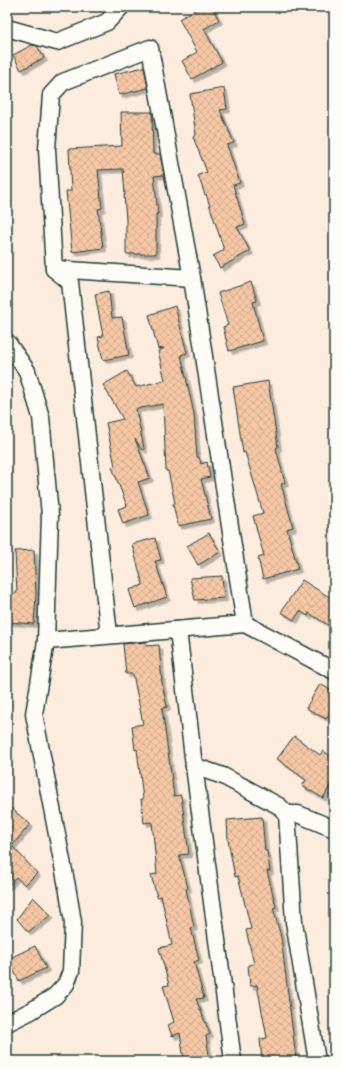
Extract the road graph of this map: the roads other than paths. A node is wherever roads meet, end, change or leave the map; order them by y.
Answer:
1 (120, 7) edge
2 (7, 28) edge
3 (54, 269) junction
4 (192, 278) junction
5 (7, 342) edge
6 (245, 624) junction
7 (178, 630) junction
8 (109, 635) junction
9 (46, 641) junction
10 (334, 671) edge
11 (194, 766) junction
12 (287, 814) junction
13 (334, 830) edge
14 (7, 1022) edge
15 (233, 1061) edge
16 (317, 1061) edge

1 - 2 street
3 - 4 street
3 - 4 street
3 - 8 street
4 - 6 street
5 - 9 street
6 - 7 street
6 - 10 street
7 - 8 street
7 - 11 street
8 - 9 street
9 - 14 street
11 - 12 street
11 - 15 street
12 - 13 street
12 - 16 street

